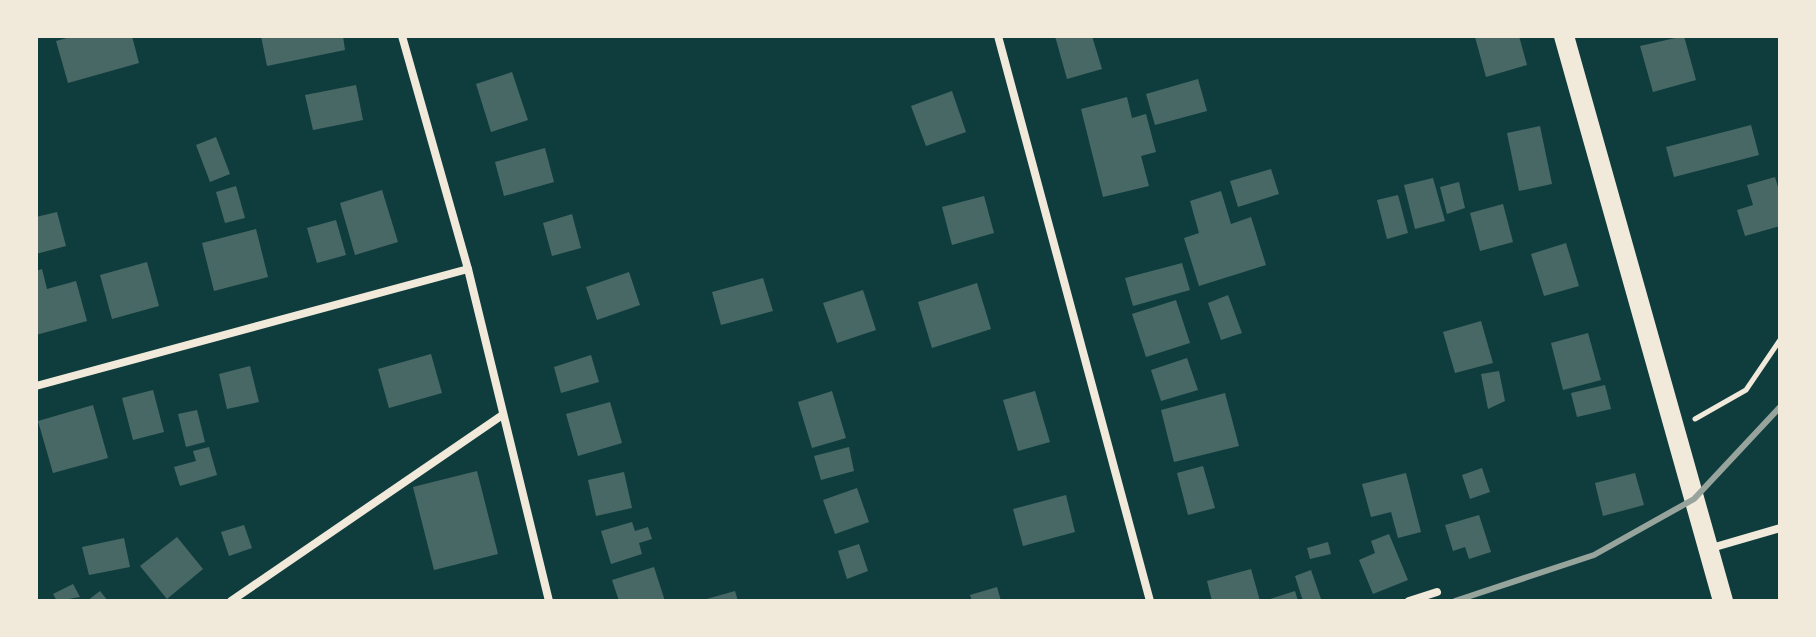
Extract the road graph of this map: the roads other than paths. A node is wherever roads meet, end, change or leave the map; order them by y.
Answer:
1 (402, 36) edge
2 (998, 36) edge
3 (1564, 36) edge
4 (468, 269) junction
5 (36, 386) edge
6 (501, 416) junction
7 (1780, 528) edge
8 (1707, 549) junction
9 (1437, 592) dead end
10 (231, 601) edge
11 (549, 601) edge
12 (1150, 601) edge
13 (1409, 601) edge
14 (1723, 601) edge

1 - 4 street
2 - 12 street
3 - 8 main road
4 - 5 street
4 - 6 street
6 - 10 street
6 - 11 street
7 - 8 street
8 - 14 main road
9 - 13 street

